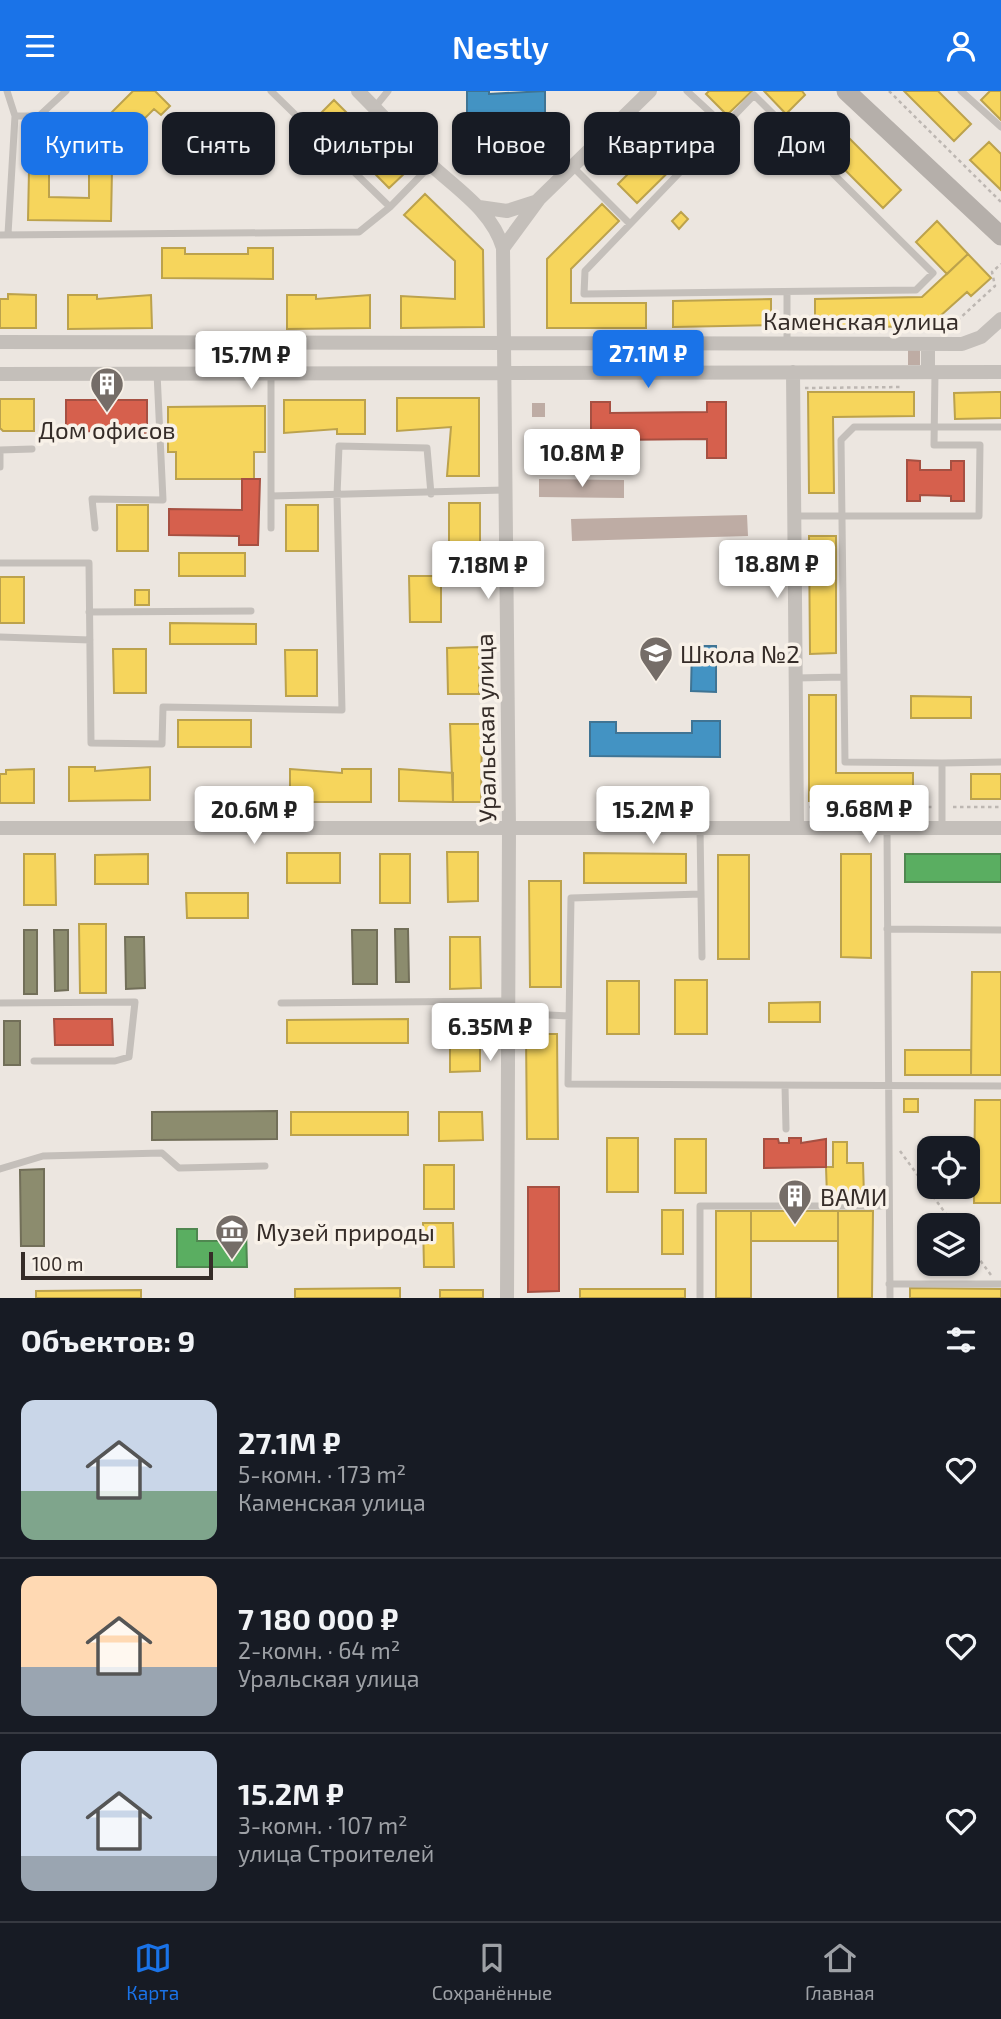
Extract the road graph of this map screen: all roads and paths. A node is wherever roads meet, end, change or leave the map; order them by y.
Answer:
1 (7, 91) edge
2 (66, 91) edge
3 (271, 91) edge
4 (358, 91) edge
5 (388, 91) edge
6 (650, 91) edge
7 (687, 91) edge
8 (846, 91) edge
9 (889, 91) edge
10 (961, 91) edge
11 (374, 108) junction
12 (378, 112) edge
13 (710, 112) edge
14 (737, 112) edge
15 (15, 116) junction
16 (1001, 127) edge
17 (572, 167) junction
18 (438, 171) edge
19 (421, 175) edge
20 (677, 175) edge
21 (539, 199) junction
22 (1001, 202) edge
23 (390, 208) junction
24 (479, 208) junction
25 (630, 224) junction
26 (994, 231) edge
27 (4, 235) edge
28 (503, 248) junction
29 (1000, 261) edge
30 (992, 272) dead end
31 (786, 292) junction
32 (1001, 319) edge
33 (0, 342) edge
34 (502, 343) junction
35 (786, 344) junction
36 (928, 344) junction
37 (793, 372) junction
38 (931, 372) junction
39 (1001, 372) edge
40 (157, 373) junction
41 (271, 373) junction
42 (503, 373) junction
43 (0, 374) edge
44 (934, 426) junction
45 (1001, 427) edge
46 (32, 449) dead end
47 (0, 467) edge
48 (504, 490) junction
49 (430, 494) junction
50 (337, 495) junction
51 (271, 496) junction
52 (794, 516) junction
53 (842, 516) junction
54 (94, 528) dead end
55 (271, 528) dead end
56 (0, 563) edge
57 (251, 611) dead end
58 (89, 612) junction
59 (0, 637) edge
60 (90, 640) junction
61 (843, 677) junction
62 (796, 678) junction
63 (1001, 762) edge
64 (942, 763) junction
65 (0, 828) edge
66 (700, 828) junction
67 (797, 828) junction
68 (887, 828) junction
69 (942, 828) junction
70 (1001, 828) edge
71 (509, 829) junction
72 (701, 894) junction
73 (887, 929) junction
74 (1001, 930) edge
75 (702, 957) dead end
76 (0, 1003) edge
77 (281, 1003) dead end
78 (508, 1007) junction
79 (569, 1016) junction
80 (34, 1061) dead end
81 (785, 1087) junction
82 (888, 1087) junction
83 (1001, 1087) edge
84 (786, 1129) dead end
85 (888, 1136) junction
86 (265, 1166) dead end
87 (0, 1169) edge
88 (889, 1206) junction
89 (945, 1213) edge
90 (980, 1259) edge
91 (890, 1284) junction
92 (999, 1284) edge
93 (507, 1298) edge
94 (700, 1298) edge
95 (890, 1298) edge

1 - 15 lane
2 - 15 lane
3 - 23 lane
4 - 11 street
5 - 11 lane
6 - 17 street
7 - 13 lane
8 - 26 main road
9 - 22 path
10 - 16 lane
11 - 12 street
14 - 31 lane
15 - 27 lane
17 - 21 street
17 - 25 lane
18 - 24 street
19 - 23 lane
20 - 25 lane
21 - 24 street
21 - 28 street
23 - 27 lane
24 - 28 street
25 - 31 lane
26 - 29 main road
28 - 34 street, Уральская улица
29 - 30 path
31 - 35 lane
32 - 36 street, Каменская улица
33 - 34 street, Каменская улица
34 - 35 street, Каменская улица
34 - 42 street, Уральская улица
35 - 36 street, Каменская улица
36 - 38 street
37 - 38 street
37 - 42 street
37 - 52 street
38 - 39 street
38 - 44 lane
40 - 41 street
40 - 43 street
40 - 54 lane
41 - 42 street
41 - 51 lane
42 - 48 street, Уральская улица
44 - 45 lane
44 - 53 lane
44 - 53 lane
46 - 47 lane
48 - 49 lane
48 - 71 street, Уральская улица
49 - 50 lane
49 - 50 lane
50 - 51 lane
50 - 60 lane
51 - 55 lane
52 - 53 lane
52 - 62 street
53 - 61 lane
56 - 58 lane
57 - 58 lane
58 - 60 lane
59 - 60 lane
61 - 62 lane
61 - 64 lane
62 - 67 street
63 - 64 lane
64 - 69 lane
65 - 71 street
66 - 67 street
66 - 71 street
66 - 72 lane
67 - 68 street
68 - 69 street
68 - 73 lane
69 - 70 street
71 - 78 street, Уральская улица
72 - 75 lane
72 - 79 lane
73 - 74 lane
73 - 82 lane
76 - 80 lane
77 - 78 lane
78 - 79 lane
78 - 93 street, Уральская улица
79 - 81 lane
81 - 82 lane
81 - 84 lane
82 - 83 lane
82 - 85 lane
85 - 88 lane
85 - 89 path
86 - 87 lane
88 - 91 lane
88 - 94 lane
90 - 92 path
91 - 92 lane
91 - 95 lane

